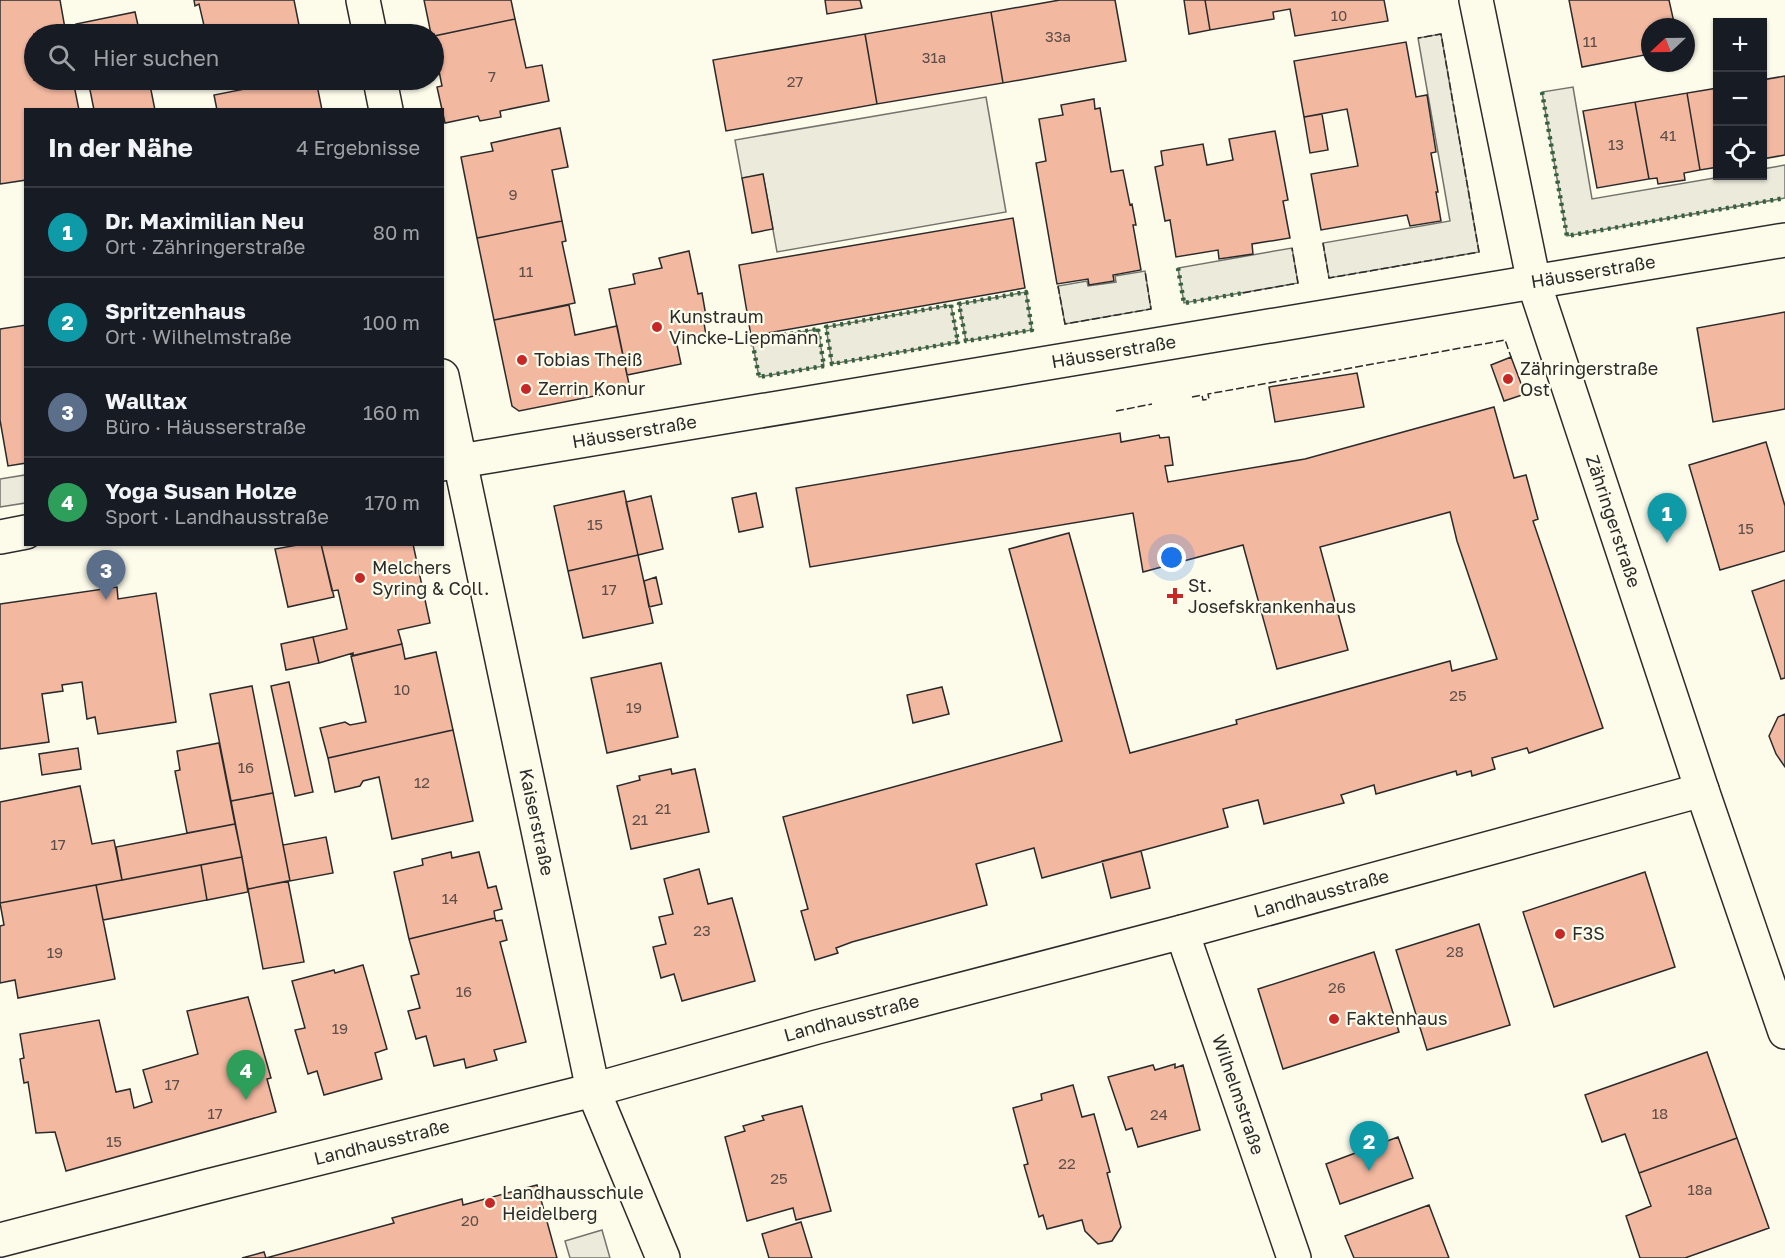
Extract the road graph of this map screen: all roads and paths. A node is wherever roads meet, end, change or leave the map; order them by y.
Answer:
1 (363, 0) edge
2 (1476, 0) edge
3 (368, 24) edge
4 (382, 90) edge
5 (386, 108) edge
6 (1785, 240) edge
7 (1534, 283) junction
8 (444, 393) edge
9 (452, 463) edge
10 (24, 532) edge
11 (0, 537) edge
12 (1702, 789) junction
13 (1182, 932) junction
14 (1785, 1032) edge
15 (593, 1090) junction
16 (0, 1240) edge
17 (663, 1258) edge
18 (1294, 1258) edge

1 - 3 street
2 - 7 street, Zähringerstraße
4 - 5 street
6 - 7 street, Häusserstraße
7 - 9 street, Häusserstraße
7 - 12 street, Zähringerstraße
8 - 9 street, Kaiserstraße
9 - 15 street, Kaiserstraße
10 - 11 street
12 - 13 street, Landhausstraße
12 - 14 street, Zähringerstraße
13 - 15 street, Landhausstraße
13 - 18 street, Wilhelmstraße
15 - 16 street, Landhausstraße
15 - 17 street, Kaiserstraße

